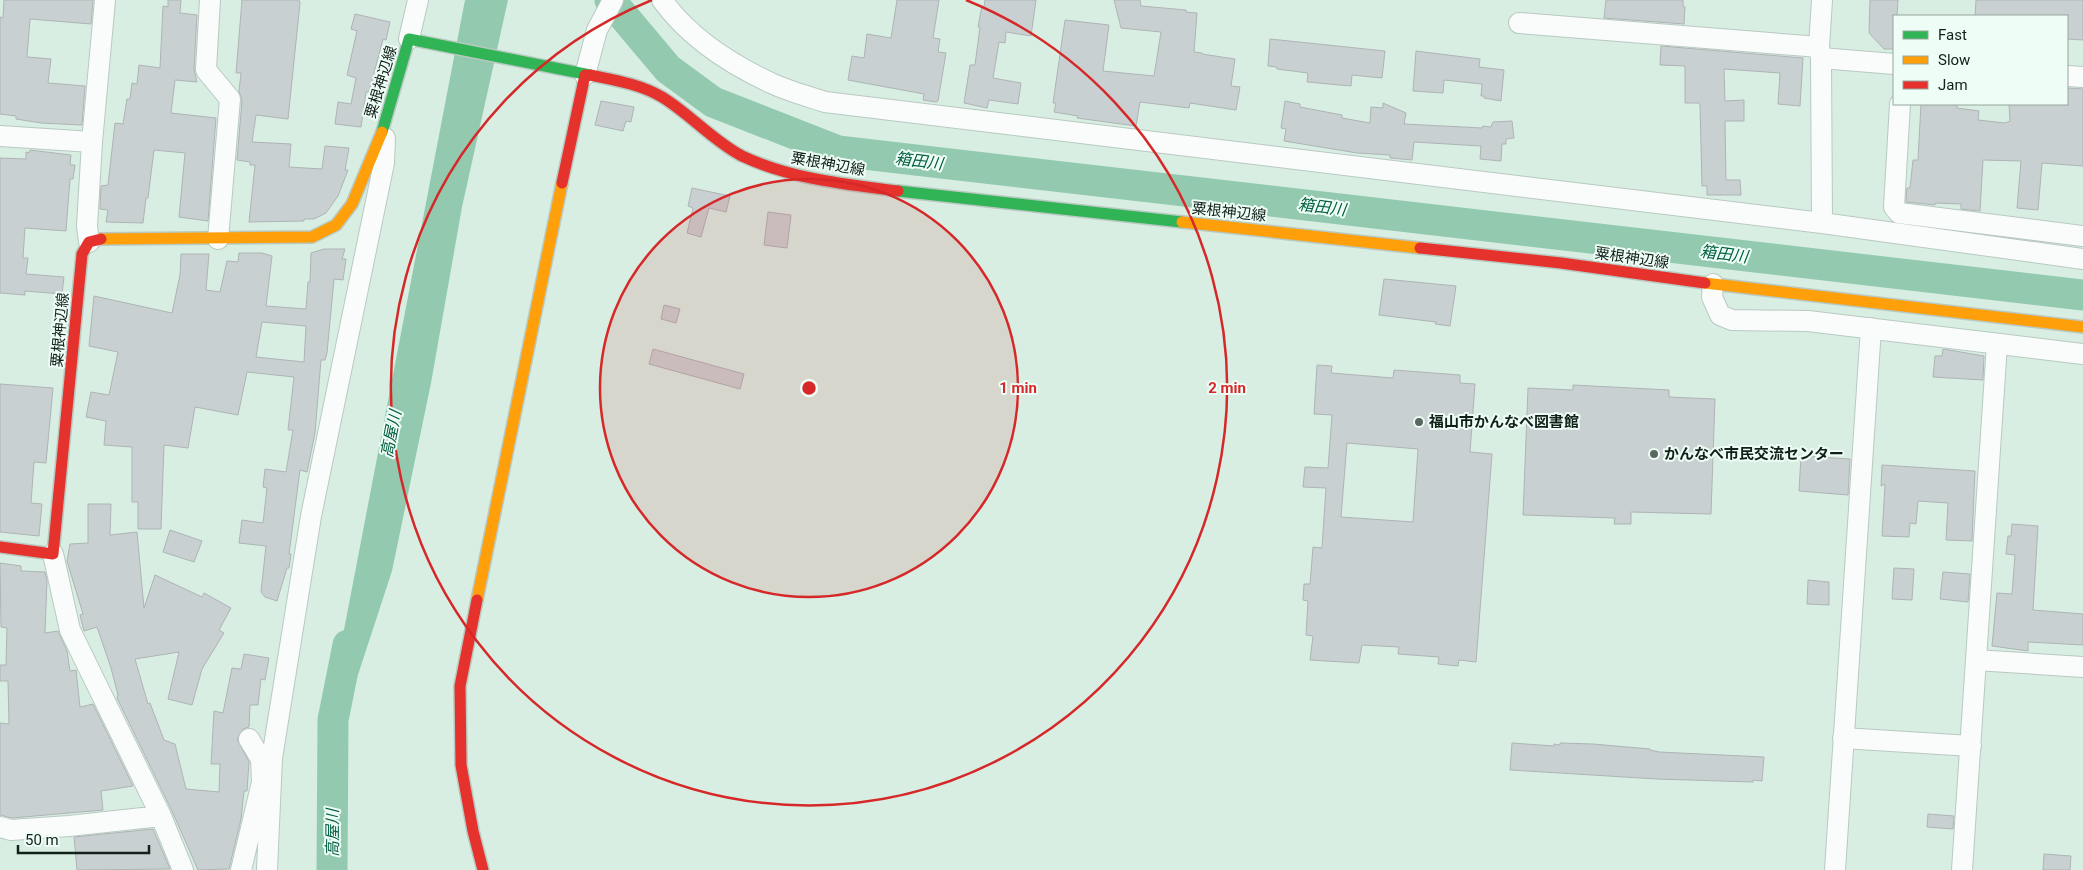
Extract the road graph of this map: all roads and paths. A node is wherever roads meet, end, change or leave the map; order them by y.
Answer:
1 (105, 0) edge
2 (210, 0) edge
3 (613, 0) edge
4 (662, 0) edge
5 (1822, 0) edge
6 (416, 3) edge
7 (1519, 23) dead end
8 (413, 40) junction
9 (1820, 53) junction
10 (1893, 64) edge
11 (578, 74) junction
12 (2068, 76) edge
13 (2083, 77) edge
14 (1900, 105) edge
15 (385, 125) junction
16 (0, 136) edge
17 (92, 142) junction
18 (1822, 223) junction
19 (2083, 236) edge
20 (218, 239) junction
21 (89, 242) junction
22 (2083, 259) edge
23 (1713, 284) junction
24 (2083, 327) edge
25 (1871, 328) junction
26 (1998, 344) junction
27 (2083, 354) edge
28 (0, 547) edge
29 (54, 554) junction
30 (1976, 660) junction
31 (2083, 667) edge
32 (1843, 738) junction
33 (249, 739) dead end
34 (1971, 746) junction
35 (162, 816) junction
36 (0, 828) edge
37 (183, 870) edge
38 (241, 870) edge
39 (267, 870) edge
40 (483, 870) edge
41 (1835, 870) edge
42 (1962, 870) edge

1 - 17 street
2 - 20 street
3 - 11 street
4 - 18 street
5 - 9 street
6 - 8 street
7 - 9 street
8 - 11 main road, 粟根神辺線
8 - 15 main road, 粟根神辺線
9 - 10 street
9 - 18 street
11 - 23 main road, 粟根神辺線
11 - 40 main road
12 - 13 street
14 - 19 street
15 - 20 main road, 粟根神辺線
15 - 39 street
16 - 17 street
17 - 21 street
18 - 22 street
20 - 21 main road, 粟根神辺線
21 - 29 main road, 粟根神辺線
23 - 24 main road, 粟根神辺線
23 - 25 street
25 - 26 street
25 - 32 street
26 - 27 street
26 - 30 street
28 - 29 main road
29 - 35 street
30 - 31 street
30 - 34 street
32 - 34 street
32 - 41 street
33 - 38 street
34 - 42 street
35 - 36 street
35 - 37 street

